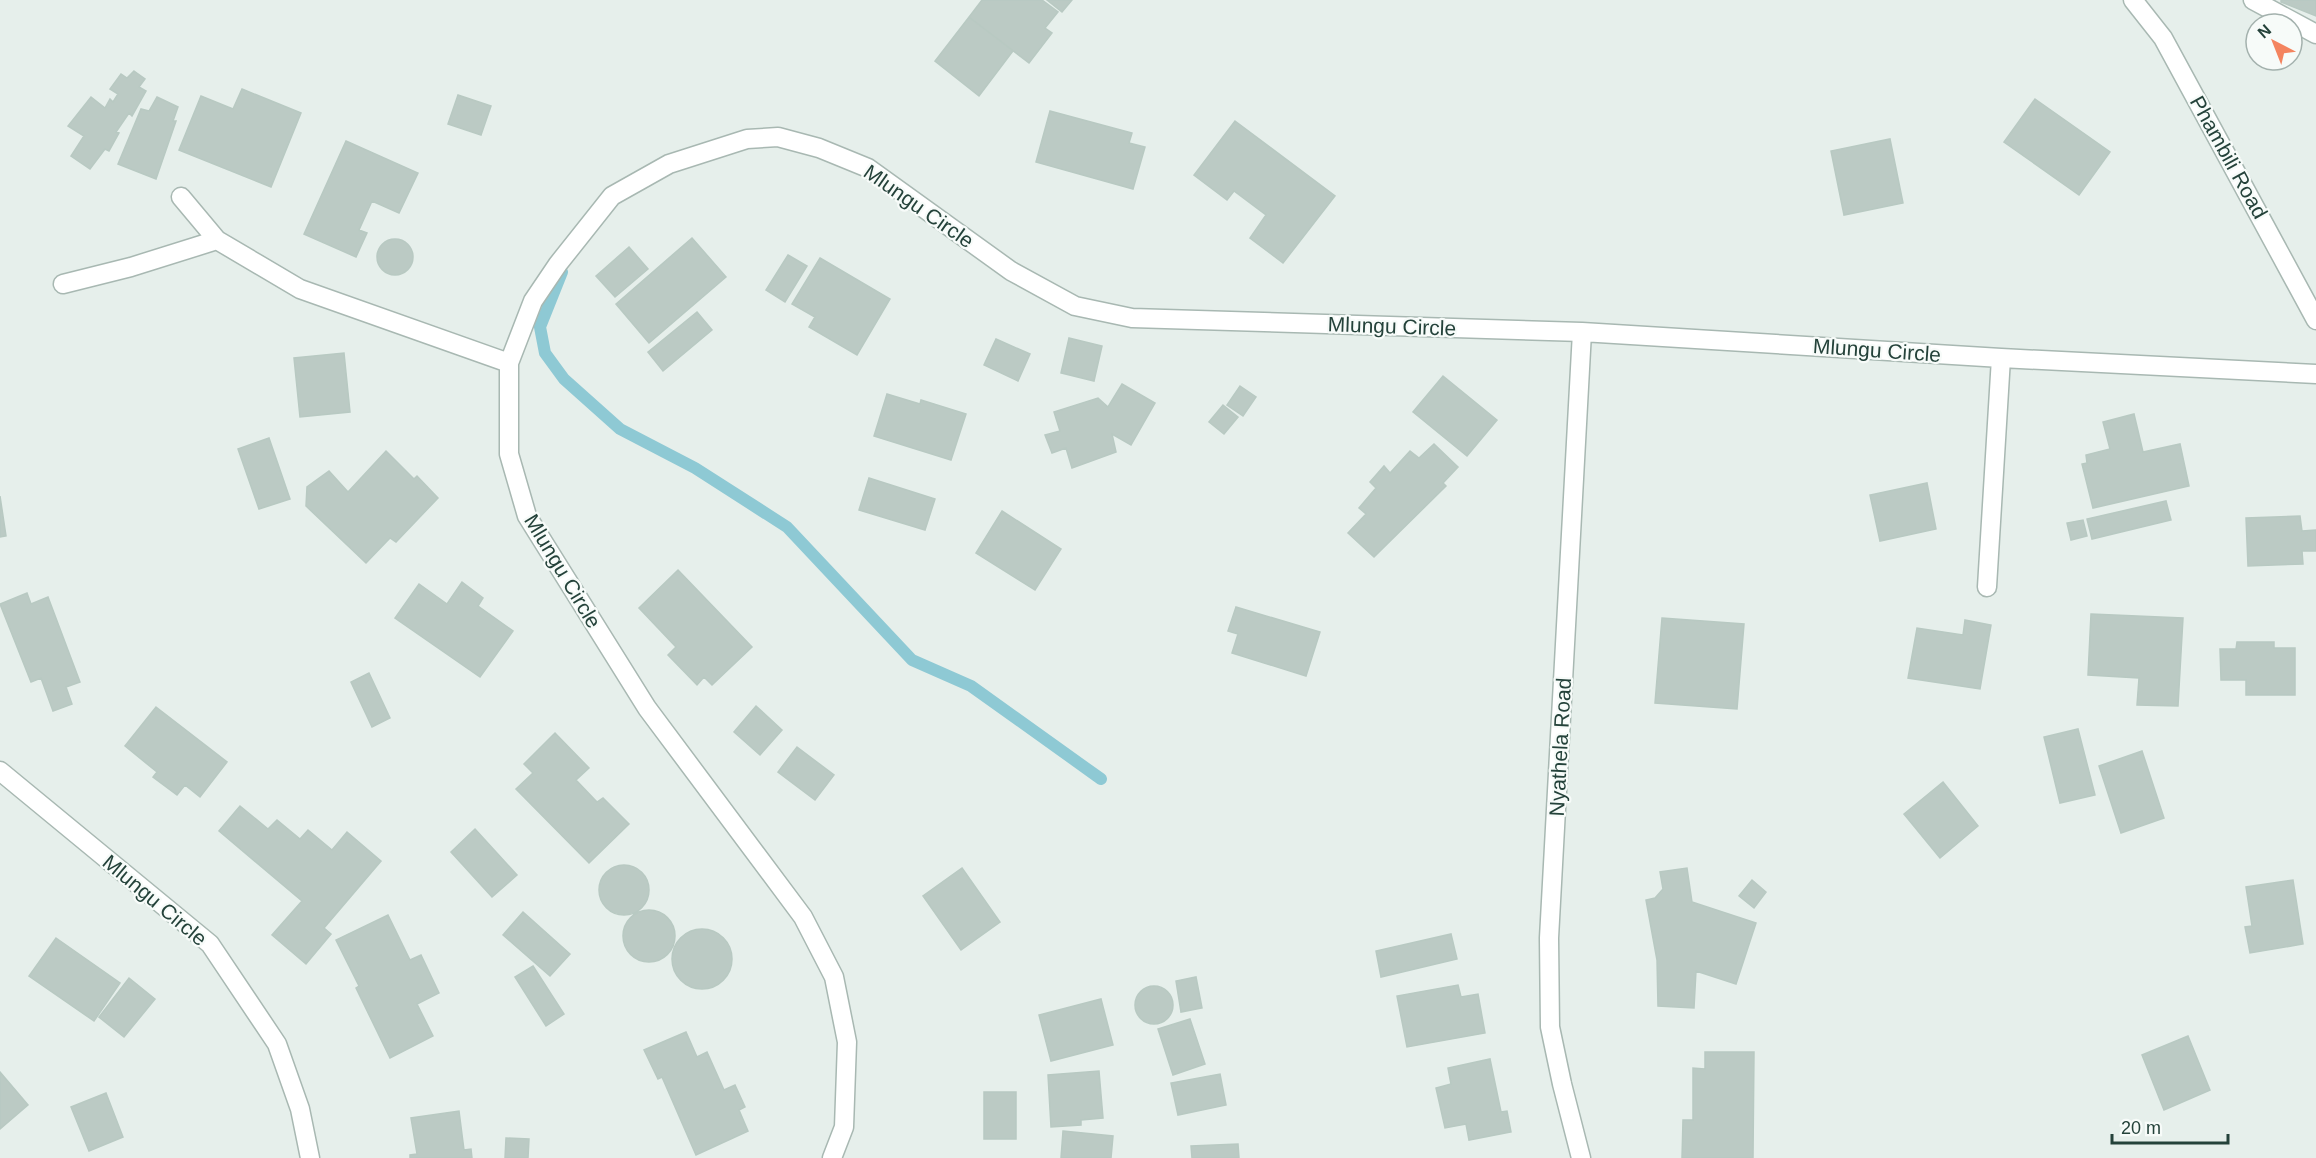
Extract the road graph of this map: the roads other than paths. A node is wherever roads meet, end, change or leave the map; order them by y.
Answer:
1 (2133, 0) edge
2 (2253, 0) edge
3 (2316, 34) edge
4 (182, 197) dead end
5 (217, 240) junction
6 (63, 284) dead end
7 (2316, 320) edge
8 (1582, 332) junction
9 (2001, 358) junction
10 (509, 363) junction
11 (2316, 374) edge
12 (1987, 587) dead end
13 (0, 771) edge
14 (1579, 1157) edge
15 (310, 1158) edge
16 (832, 1158) edge

1 - 7 street, Phambili Road
2 - 3 street
4 - 5 street
5 - 6 street
5 - 10 street
8 - 9 street, Mlungu Circle
8 - 10 street, Mlungu Circle
8 - 14 street, Nyathela Road
9 - 11 street, Mlungu Circle
9 - 12 street
10 - 16 street, Mlungu Circle
13 - 15 street, Mlungu Circle

